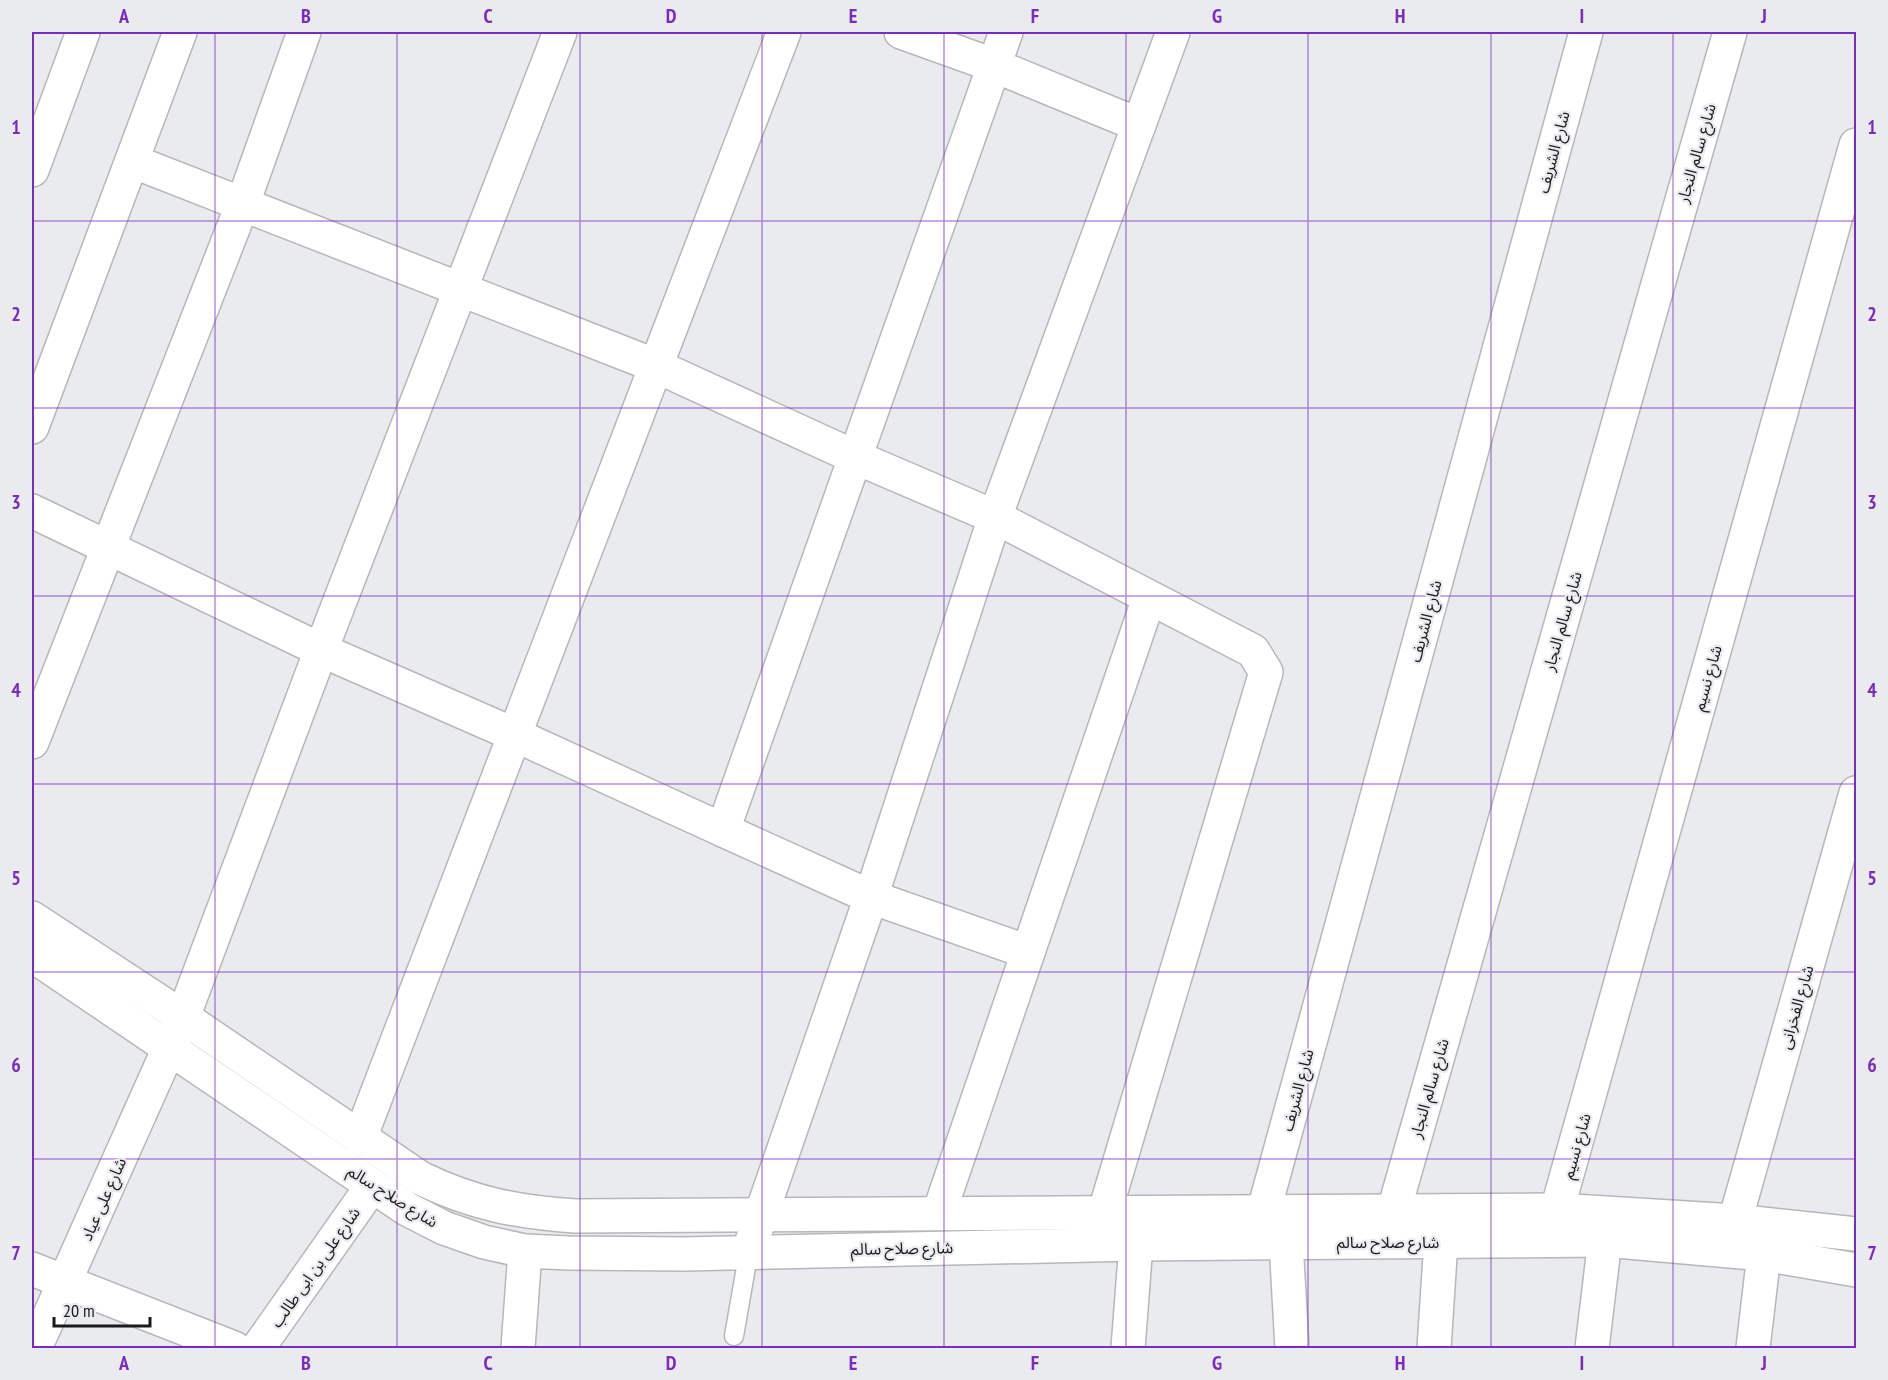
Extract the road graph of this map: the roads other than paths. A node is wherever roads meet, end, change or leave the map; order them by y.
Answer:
1 (83, 32) edge
2 (180, 32) edge
3 (304, 32) edge
4 (560, 32) edge
5 (784, 32) edge
6 (901, 32) edge
7 (1006, 32) edge
8 (1173, 32) edge
9 (1587, 32) edge
10 (1730, 32) edge
11 (993, 65) junction
12 (1139, 125) junction
13 (1857, 146) edge
14 (132, 161) junction
15 (32, 170) edge
16 (243, 203) junction
17 (461, 288) junction
18 (654, 365) junction
19 (32, 427) edge
20 (855, 457) junction
21 (32, 511) edge
22 (995, 517) junction
23 (107, 545) junction
24 (1149, 598) junction
25 (321, 650) junction
26 (513, 734) junction
27 (32, 742) edge
28 (1857, 793) edge
29 (723, 830) junction
30 (871, 897) junction
31 (32, 918) edge
32 (1028, 952) junction
33 (32, 955) edge
34 (183, 1017) junction
35 (170, 1049) junction
36 (360, 1138) junction
37 (372, 1186) junction
38 (1264, 1210) junction
39 (1394, 1210) junction
40 (1557, 1210) junction
41 (1105, 1211) junction
42 (939, 1213) junction
43 (680, 1214) junction
44 (761, 1215) junction
45 (1735, 1221) junction
46 (1857, 1234) edge
47 (1605, 1240) junction
48 (1442, 1241) junction
49 (1286, 1242) junction
50 (1136, 1244) junction
51 (749, 1250) junction
52 (525, 1251) junction
53 (684, 1254) junction
54 (1764, 1254) junction
55 (32, 1269) edge
56 (1857, 1270) edge
57 (64, 1282) junction
58 (734, 1336) dead end
59 (35, 1348) edge
60 (234, 1348) edge
61 (258, 1348) edge
62 (518, 1348) edge
63 (1128, 1348) edge
64 (1292, 1348) edge
65 (1434, 1348) edge
66 (1592, 1348) edge
67 (1754, 1348) edge

1 - 15 street
2 - 14 street
3 - 16 street
4 - 17 street, شارع على عياد
5 - 18 street
6 - 11 street
7 - 11 street
8 - 12 street
9 - 38 street, شارع الشريف
10 - 39 street, شارع سالم النجار
11 - 12 street
11 - 20 street
12 - 22 street
13 - 40 street, شارع نسيم
14 - 16 street
14 - 19 street
16 - 17 street
16 - 23 street
17 - 18 street
17 - 25 street, شارع على عياد
18 - 20 street
18 - 26 street
20 - 22 street
20 - 29 street
21 - 23 street
22 - 24 street
22 - 30 street
23 - 25 street
23 - 27 street
24 - 32 street
24 - 41 street
25 - 26 street
25 - 34 street, شارع على عياد
26 - 29 street
26 - 36 street
28 - 45 street, شارع الفخرانى
29 - 30 street
30 - 32 street
30 - 44 street
31 - 34 street, شارع صلاح سالم
32 - 42 street
33 - 35 street, شارع صلاح سالم
34 - 35 street, شارع على عياد
34 - 36 street, شارع صلاح سالم
35 - 37 street, شارع صلاح سالم
35 - 57 street, شارع على عياد
36 - 43 street, شارع صلاح سالم
37 - 52 street, شارع صلاح سالم
37 - 61 street, شارع على بن ابى طالب
38 - 39 street, شارع صلاح سالم
38 - 41 street, شارع صلاح سالم
39 - 40 street, شارع صلاح سالم
40 - 45 street, شارع صلاح سالم
41 - 42 street, شارع صلاح سالم
42 - 44 street, شارع صلاح سالم
43 - 44 street, شارع صلاح سالم
43 - 53 street
44 - 51 street
45 - 46 street, شارع صلاح سالم
47 - 48 street, شارع صلاح سالم
47 - 54 street, شارع صلاح سالم
47 - 66 street
48 - 49 street, شارع صلاح سالم
48 - 65 street
49 - 50 street, شارع صلاح سالم
49 - 64 street
50 - 51 street, شارع صلاح سالم
50 - 63 street
51 - 53 street, شارع صلاح سالم
51 - 58 lane
52 - 53 street, شارع صلاح سالم
52 - 62 street
54 - 56 street, شارع صلاح سالم
54 - 67 street
55 - 57 street
57 - 59 street, شارع على عياد
57 - 60 street

